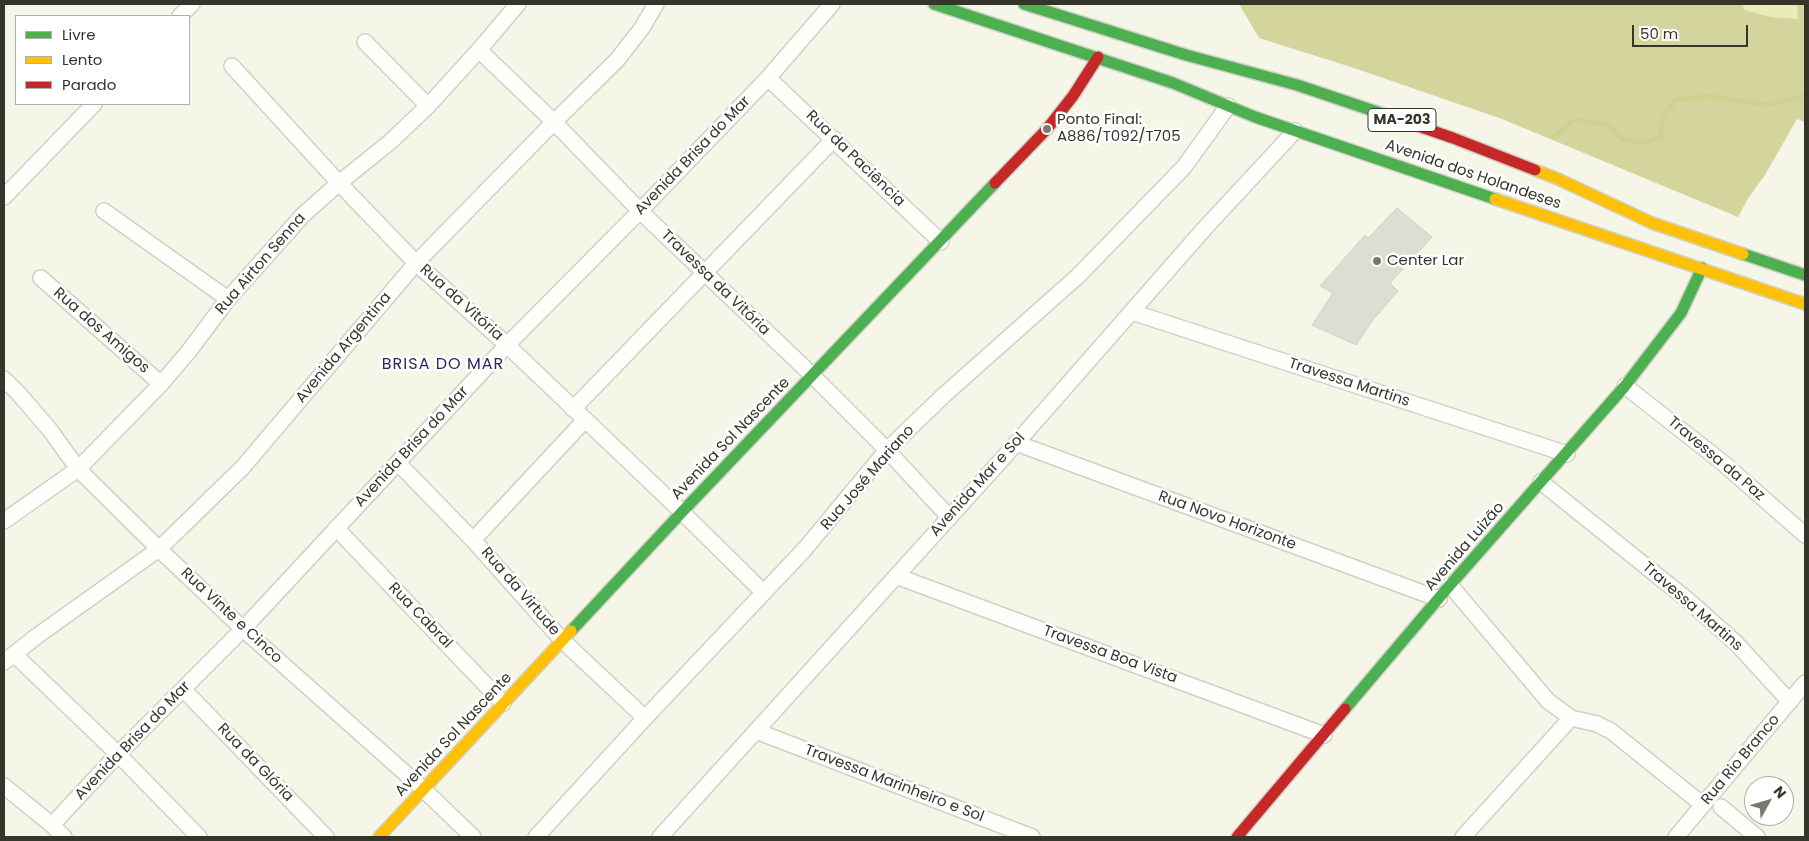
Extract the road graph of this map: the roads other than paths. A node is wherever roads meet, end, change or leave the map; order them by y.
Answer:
1 (192, 4) edge
2 (518, 4) edge
3 (656, 4) edge
4 (832, 4) edge
5 (934, 4) edge
6 (1024, 4) edge
7 (181, 15) edge
8 (365, 42) dead end
9 (479, 50) junction
10 (1098, 57) junction
11 (232, 66) dead end
12 (768, 78) junction
13 (93, 105) edge
14 (428, 106) junction
15 (1228, 106) junction
16 (554, 122) junction
17 (1295, 131) junction
18 (834, 139) junction
19 (339, 183) junction
20 (4, 197) edge
21 (104, 211) dead end
22 (640, 211) junction
23 (941, 242) junction
24 (416, 263) junction
25 (1702, 268) junction
26 (706, 273) junction
27 (1805, 275) edge
28 (41, 278) dead end
29 (228, 299) junction
30 (1805, 304) edge
31 (1132, 312) junction
32 (507, 345) junction
33 (813, 376) junction
34 (4, 379) edge
35 (161, 384) junction
36 (1625, 386) junction
37 (573, 409) junction
38 (585, 420) junction
39 (1016, 443) junction
40 (887, 450) junction
41 (1567, 454) junction
42 (398, 463) junction
43 (78, 469) junction
44 (1542, 482) junction
45 (682, 512) junction
46 (949, 517) junction
47 (4, 521) edge
48 (336, 528) junction
49 (1805, 534) edge
50 (473, 540) junction
51 (159, 549) junction
52 (896, 576) junction
53 (1450, 585) junction
54 (764, 593) junction
55 (1439, 599) junction
56 (242, 629) junction
57 (562, 640) junction
58 (9, 658) edge
59 (1805, 683) edge
60 (183, 689) junction
61 (1790, 702) junction
62 (503, 703) junction
63 (645, 718) junction
64 (1571, 718) junction
65 (756, 731) junction
66 (1324, 735) junction
67 (118, 754) junction
68 (4, 786) edge
69 (424, 789) junction
70 (1703, 805) junction
71 (1721, 807) dead end
72 (52, 825) junction
73 (1012, 834) edge
74 (64, 837) edge
75 (199, 837) edge
76 (326, 837) edge
77 (379, 837) edge
78 (473, 837) edge
79 (536, 837) edge
80 (660, 837) edge
81 (1032, 837) edge
82 (1237, 837) edge
83 (1463, 837) edge
84 (1676, 837) edge
85 (1757, 837) edge

1 - 7 street
2 - 9 street, Rua Airton Senna
3 - 16 street, Avenida Argentina
4 - 12 street, Avenida Brisa do Mar
5 - 10 main road, Avenida dos Holandeses
6 - 27 main road, Avenida dos Holandeses / MA-203
8 - 14 street
9 - 14 street, Rua Airton Senna
9 - 16 street, Travessa da Vitória
10 - 15 main road, Avenida dos Holandeses
10 - 23 main road, Avenida Sol Nascente
11 - 19 street, Rua da Vitória
12 - 18 street, Rua da Paciência
12 - 22 street, Avenida Brisa do Mar
13 - 20 street
14 - 19 street, Rua Airton Senna
15 - 17 main road, Avenida dos Holandeses
15 - 40 street, Rua José Mariano
16 - 22 street, Travessa da Vitória
16 - 24 street, Avenida Argentina
17 - 25 main road, Avenida dos Holandeses
17 - 31 street, Avenida Mar e Sol
18 - 23 street, Rua da Paciência
18 - 26 street
19 - 24 street, Rua da Vitória
19 - 29 street, Rua Airton Senna
21 - 29 street
22 - 26 street, Travessa da Vitória
22 - 32 street, Avenida Brisa do Mar
23 - 33 main road, Avenida Sol Nascente
24 - 32 street, Rua da Vitória
24 - 51 street, Avenida Argentina
25 - 30 main road, Avenida dos Holandeses
25 - 36 main road, Avenida Luizão
26 - 33 street, Travessa da Vitória
26 - 37 street
28 - 35 street, Rua dos Amigos
29 - 35 street, Rua Airton Senna
31 - 39 street, Avenida Mar e Sol
31 - 41 street, Travessa Martins
32 - 37 street, Rua da Vitória
32 - 42 street, Avenida Brisa do Mar
33 - 40 street, Travessa da Vitória
33 - 45 main road, Avenida Sol Nascente
34 - 43 street, Rua Vinte e Cinco
35 - 43 street, Rua Airton Senna
36 - 41 main road, Avenida Luizão
36 - 49 street, Travessa da Paz
37 - 38 street, Rua da Vitória
38 - 45 street, Rua da Vitória
38 - 50 street
39 - 46 street, Avenida Mar e Sol
39 - 55 street, Rua Novo Horizonte
40 - 46 street, Travessa da Vitória
40 - 54 street, Rua José Mariano
41 - 44 main road, Avenida Luizão
42 - 48 street, Avenida Brisa do Mar
42 - 50 street, Rua da Virtude
43 - 47 street, Rua Airton Senna
43 - 51 street, Rua Vinte e Cinco
44 - 53 main road, Avenida Luizão
44 - 61 street, Travessa Martins
45 - 54 street, Rua da Vitória
45 - 57 main road, Avenida Sol Nascente
46 - 52 street, Avenida Mar e Sol
48 - 56 street, Avenida Brisa do Mar
48 - 62 street, Rua Cabral
50 - 57 street, Rua da Virtude
51 - 56 street, Rua Vinte e Cinco
51 - 58 street, Avenida Argentina
52 - 65 street, Avenida Mar e Sol
52 - 66 street, Travessa Boa Vista
53 - 55 main road, Avenida Luizão
53 - 64 street
54 - 63 street, Rua José Mariano
55 - 66 main road, Avenida Luizão
56 - 60 street, Avenida Brisa do Mar
56 - 69 street, Rua Vinte e Cinco
57 - 62 main road, Avenida Sol Nascente
57 - 63 street, Rua da Virtude
58 - 67 street
59 - 61 street, Rua Rio Branco
60 - 67 street, Avenida Brisa do Mar
60 - 76 street, Rua da Glória
61 - 70 street, Rua Rio Branco
62 - 69 main road, Avenida Sol Nascente
63 - 79 street, Rua José Mariano
64 - 70 street
64 - 83 street
65 - 73 street, Travessa Marinheiro e Sol
65 - 80 street, Avenida Mar e Sol
66 - 82 main road, Avenida Luizão
67 - 72 street, Avenida Brisa do Mar
67 - 75 street
68 - 72 street
69 - 77 main road, Avenida Sol Nascente
69 - 78 street, Rua Vinte e Cinco
70 - 84 street, Rua Rio Branco
71 - 85 street
72 - 74 street
73 - 81 street, Travessa Marinheiro e Sol

